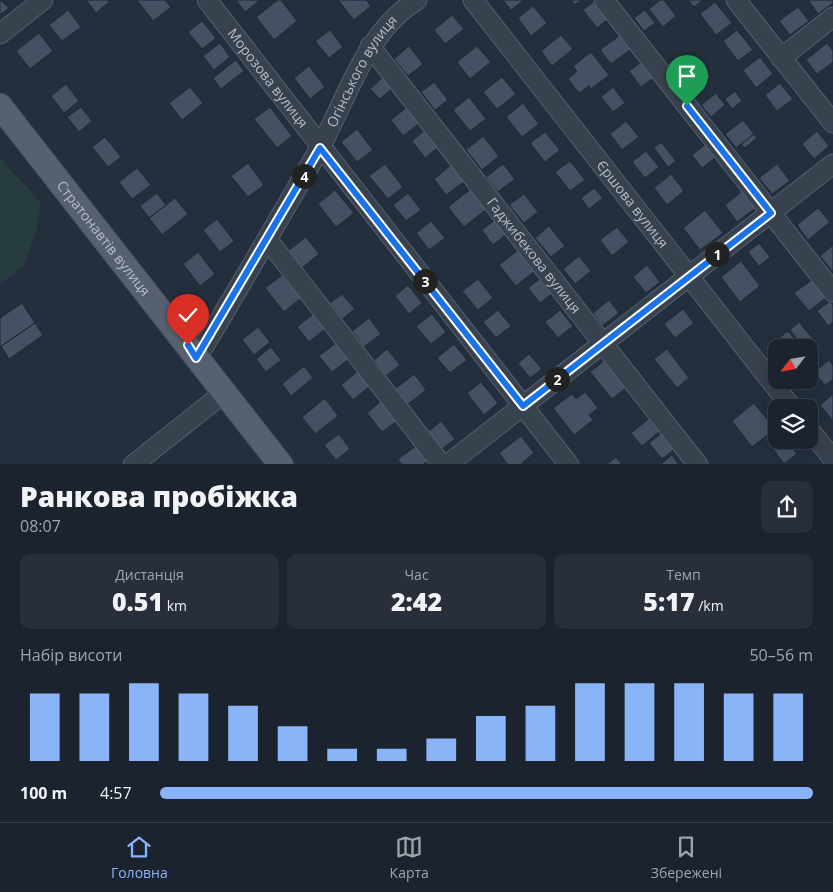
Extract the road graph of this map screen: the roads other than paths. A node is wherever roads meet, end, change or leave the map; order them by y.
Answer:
1 (43, 0) edge
2 (207, 0) edge
3 (473, 0) edge
4 (604, 0) edge
5 (736, 0) edge
6 (413, 2) edge
7 (833, 17) edge
8 (0, 34) edge
9 (370, 46) junction
10 (781, 58) junction
11 (0, 106) edge
12 (833, 123) edge
13 (320, 148) junction
14 (833, 164) edge
15 (771, 213) junction
16 (268, 240) junction
17 (689, 277) junction
18 (833, 292) edge
19 (603, 344) junction
20 (196, 358) junction
21 (225, 392) junction
22 (785, 399) edge
23 (523, 406) junction
24 (818, 440) edge
25 (833, 459) edge
26 (133, 464) edge
27 (281, 464) edge
28 (442, 464) edge
29 (448, 464) edge
30 (569, 464) edge
31 (698, 464) edge

1 - 8 street
2 - 13 street, Морозова вулиця
3 - 17 street, Єршова вулиця
4 - 15 street
5 - 10 street
6 - 9 street, Огінського вулиця
7 - 10 street
9 - 13 street, Огінського вулиця
9 - 19 street, Гаджибекова вулиця
10 - 12 street
11 - 20 main road, Стратонавтів вулиця
13 - 16 street, Огінського вулиця
13 - 23 street, Морозова вулиця
14 - 15 street
15 - 17 street
15 - 18 street
16 - 20 street, Огінського вулиця
16 - 28 street
17 - 19 street
17 - 22 street, Єршова вулиця
19 - 23 street
19 - 31 street, Гаджибекова вулиця
20 - 21 main road, Стратонавтів вулиця
21 - 26 street
21 - 27 main road, Стратонавтів вулиця
23 - 29 street
23 - 30 street, Морозова вулиця
24 - 25 street

